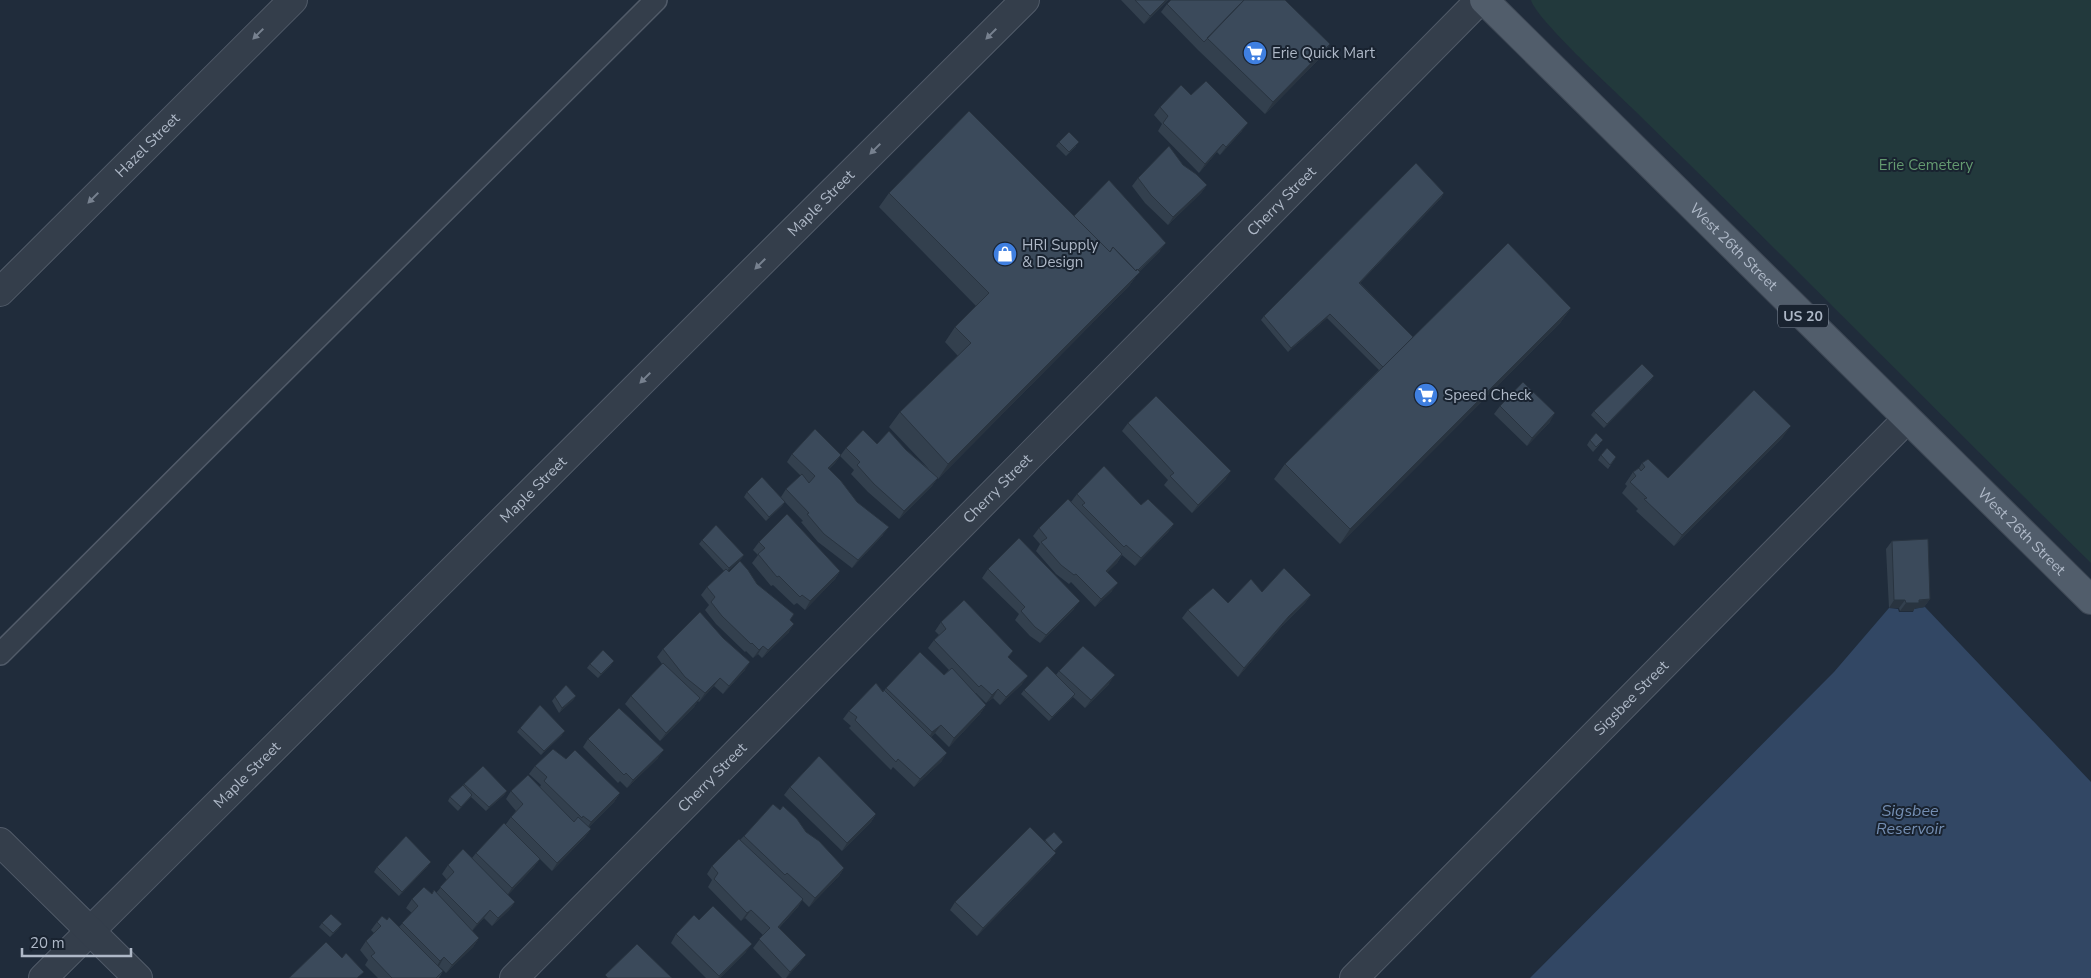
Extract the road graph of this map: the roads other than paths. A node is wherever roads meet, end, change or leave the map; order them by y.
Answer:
1 (293, 0) edge
2 (656, 0) edge
3 (1025, 0) edge
4 (1482, 0) edge
5 (0, 292) edge
6 (1907, 418) junction
7 (2091, 600) edge
8 (0, 654) edge
9 (0, 842) edge
10 (90, 931) junction
11 (43, 978) edge
12 (138, 978) edge
13 (514, 978) edge
14 (1354, 978) edge

1 -> 5 street, Hazel Street
2 - 8 lane
3 -> 10 street, Maple Street
4 - 6 main road, West 26th Street / US 20
4 - 13 street, Cherry Street
6 - 7 main road, West 26th Street / US 20
6 - 14 street, Sigsbee Street
9 - 10 street
10 - 11 street, Maple Street
10 - 12 street

